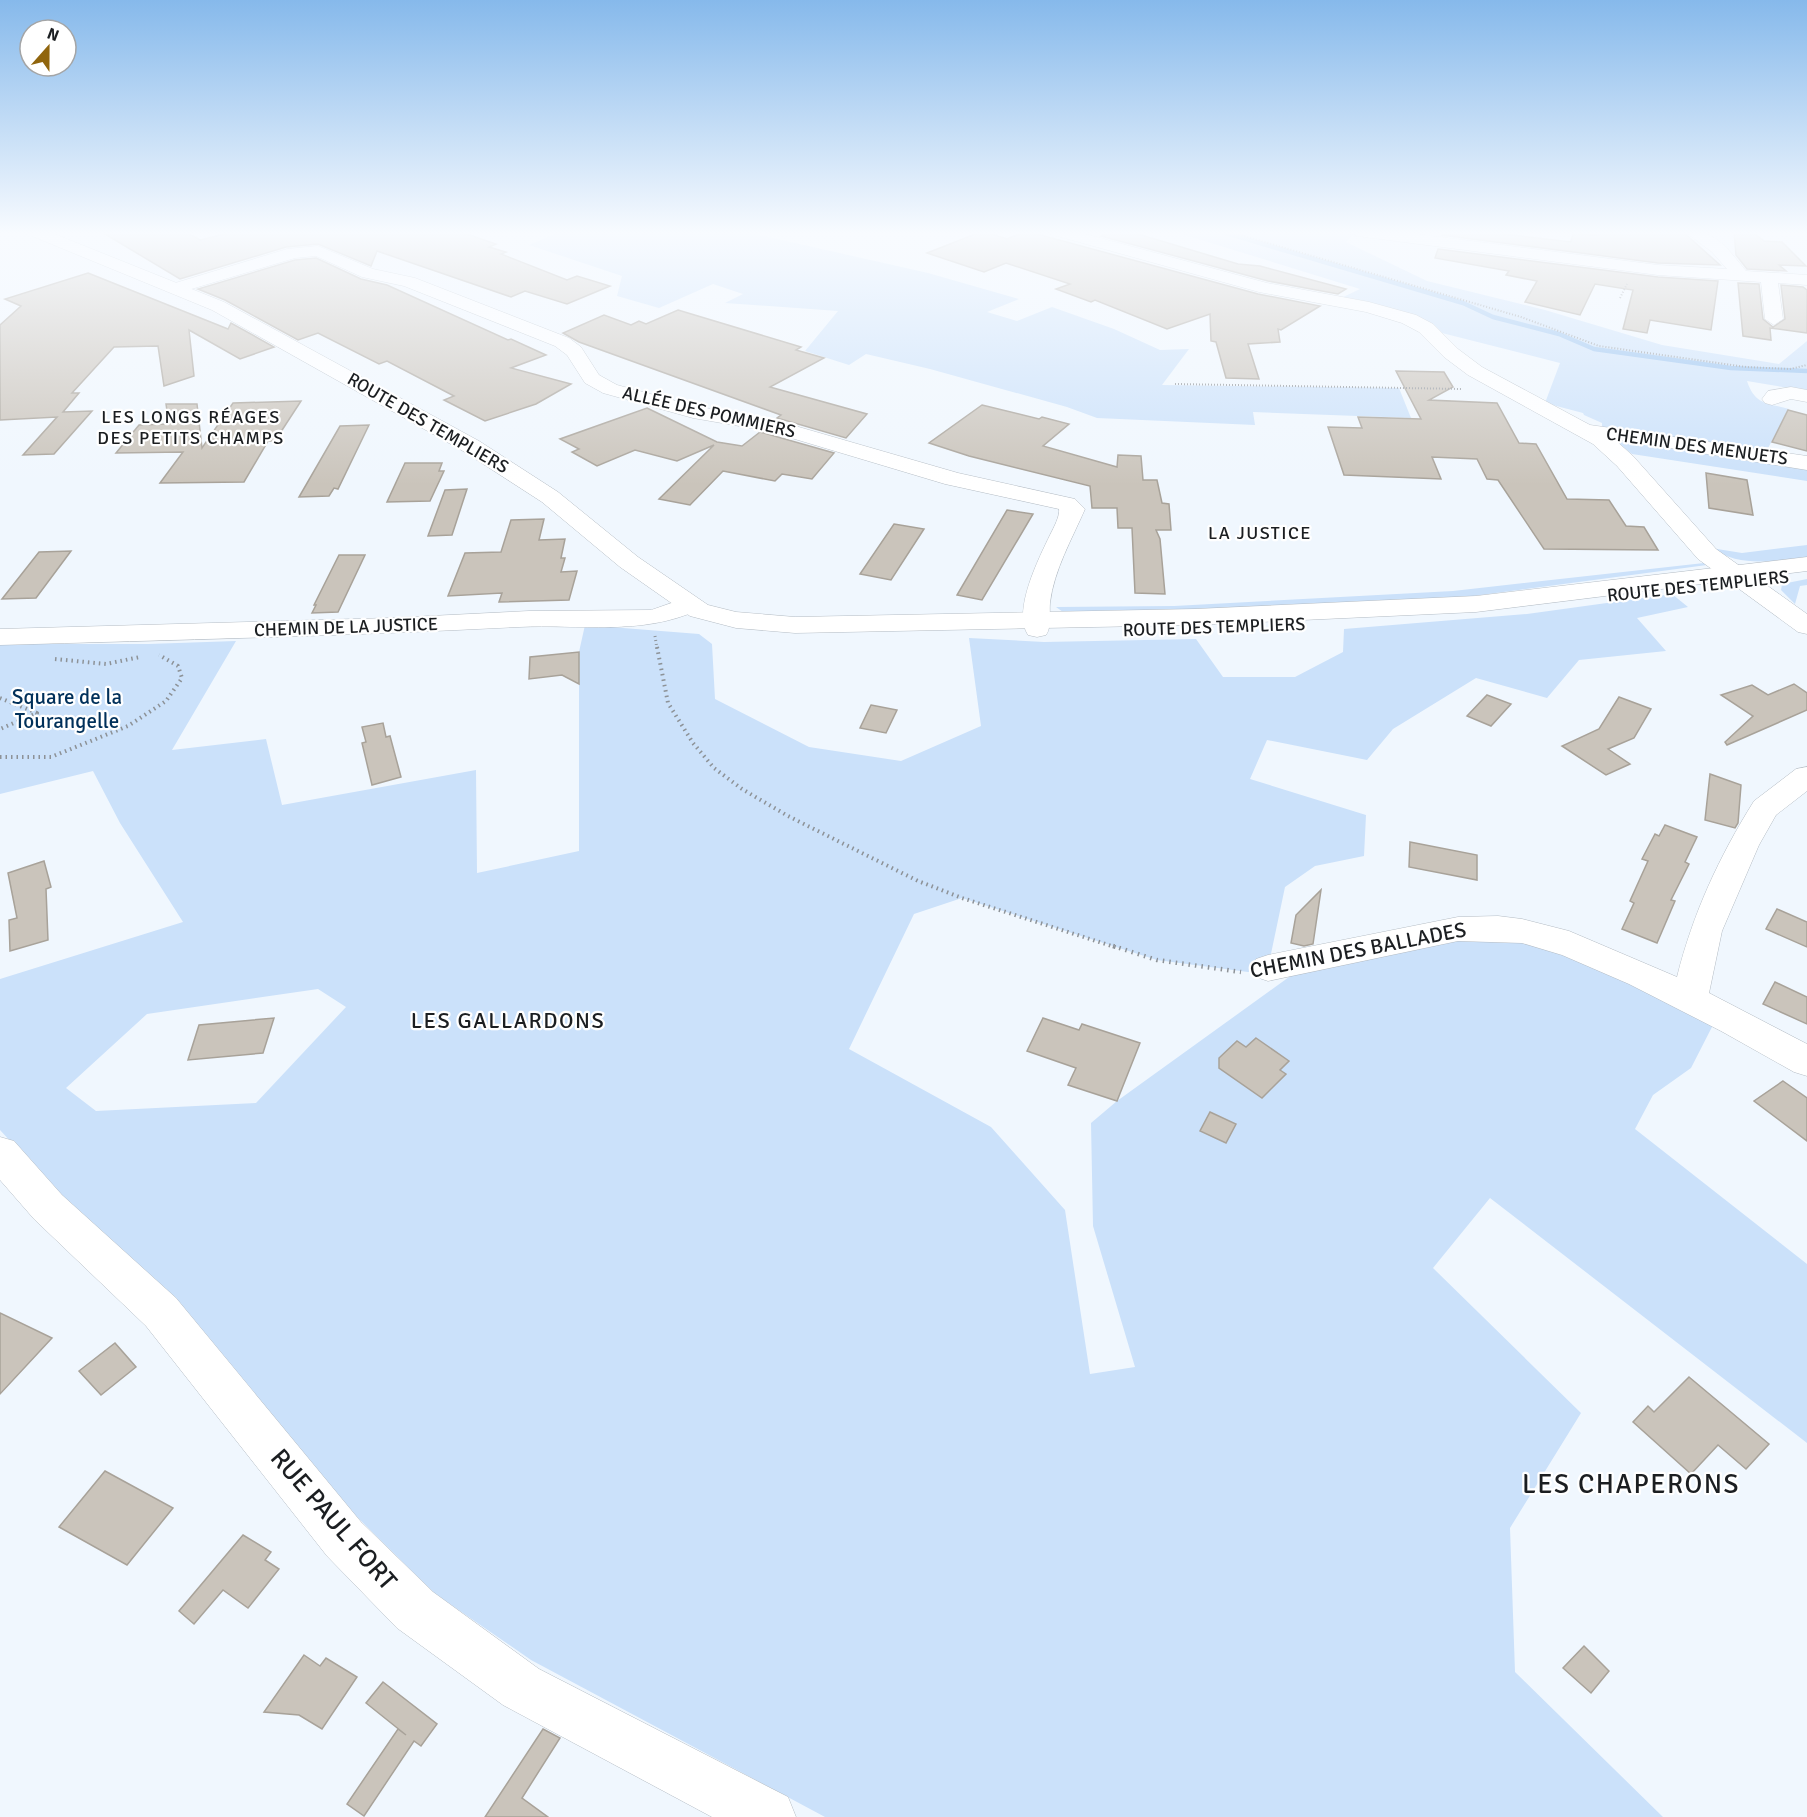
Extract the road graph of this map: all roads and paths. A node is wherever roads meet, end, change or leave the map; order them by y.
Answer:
1 (235, 316) edge
2 (495, 316) edge
3 (1398, 316) edge
4 (1517, 316) edge
5 (1774, 316) edge
6 (1774, 319) dead end
7 (1807, 365) edge
8 (1175, 384) dead end
9 (1504, 388) junction
10 (1807, 396) edge
11 (1772, 399) dead end
12 (1587, 431) junction
13 (1807, 463) edge
14 (1807, 564) edge
15 (1807, 574) edge
16 (1738, 576) junction
17 (672, 611) junction
18 (1036, 624) junction
19 (1807, 626) edge
20 (0, 638) edge
21 (148, 655) dead end
22 (154, 655) dead end
23 (54, 659) dead end
24 (0, 698) edge
25 (0, 729) edge
26 (0, 757) edge
27 (1807, 776) edge
28 (1268, 968) joint
29 (1690, 999) junction
30 (1807, 1062) edge
31 (0, 1153) edge
32 (768, 1817) edge

1 - 17 street, ROUTE DES TEMPLIERS
2 - 18 street, ALLÉE DES POMMIERS
3 - 9 street
4 - 7 path
5 - 6 street
8 - 9 path
9 - 12 street
10 - 11 street
12 - 13 street, CHEMIN DES MENUETS
12 - 16 street
14 - 16 street, ROUTE DES TEMPLIERS
15 - 16 street, ROUTE DES TEMPLIERS
16 - 18 street, ROUTE DES TEMPLIERS
16 - 19 street
17 - 18 street, ROUTE DES TEMPLIERS
17 - 20 street, CHEMIN DE LA JUSTICE
17 - 28 path, CHEMIN DES BALLADES
21 - 23 path
22 - 26 path
24 - 25 path
27 - 29 street
28 - 29 street, CHEMIN DES BALLADES
29 - 30 street, CHEMIN DES BALLADES
31 - 32 street, RUE PAUL FORT

